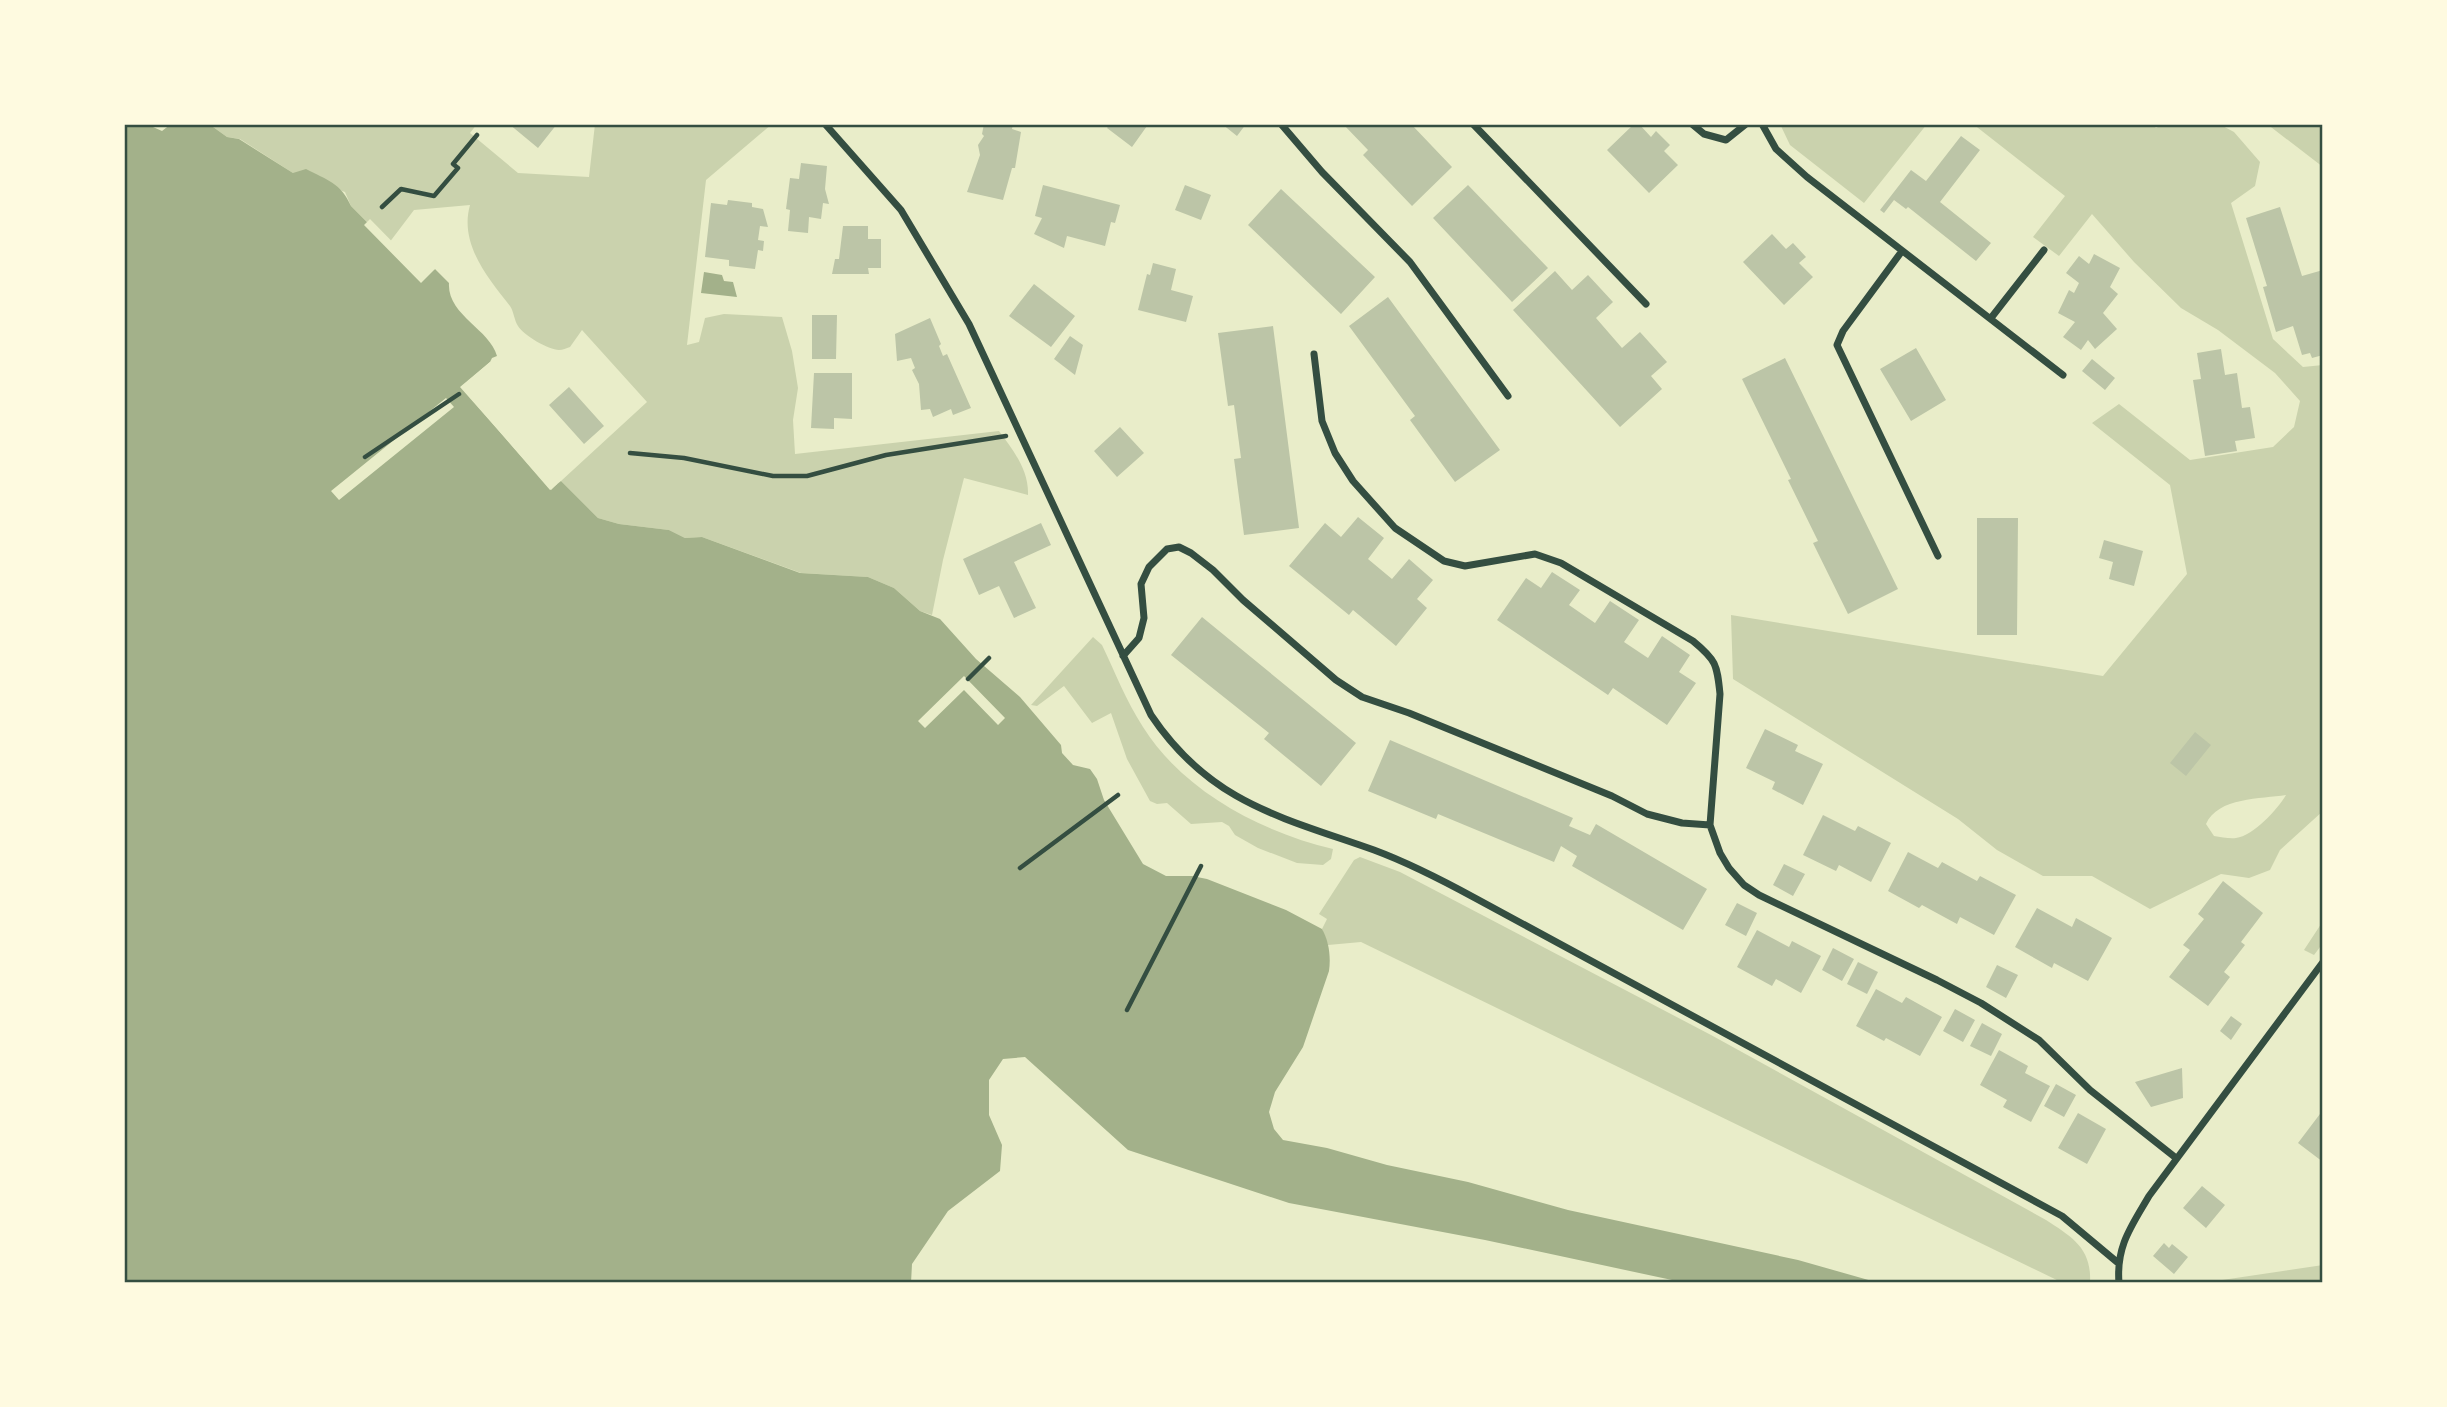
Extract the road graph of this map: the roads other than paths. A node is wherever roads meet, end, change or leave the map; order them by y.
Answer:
1 (825, 124) edge
2 (1281, 124) edge
3 (1473, 124) edge
4 (1692, 124) edge
5 (1746, 124) edge
6 (1762, 124) edge
7 (2044, 250) dead end
8 (1902, 251) junction
9 (1646, 304) dead end
10 (1991, 318) junction
11 (1314, 354) dead end
12 (2063, 375) dead end
13 (1508, 396) dead end
14 (1938, 556) dead end
15 (1123, 656) junction
16 (1710, 825) junction
17 (2323, 962) edge
18 (2176, 1157) junction
19 (2117, 1262) junction
20 (2119, 1283) edge

1 - 15 street
2 - 13 street
3 - 9 street
4 - 5 street
6 - 8 street
7 - 10 street
8 - 10 street
8 - 14 street
10 - 12 street
11 - 16 street
15 - 16 street
15 - 19 street
16 - 18 street
17 - 18 street
18 - 19 street
19 - 20 street

